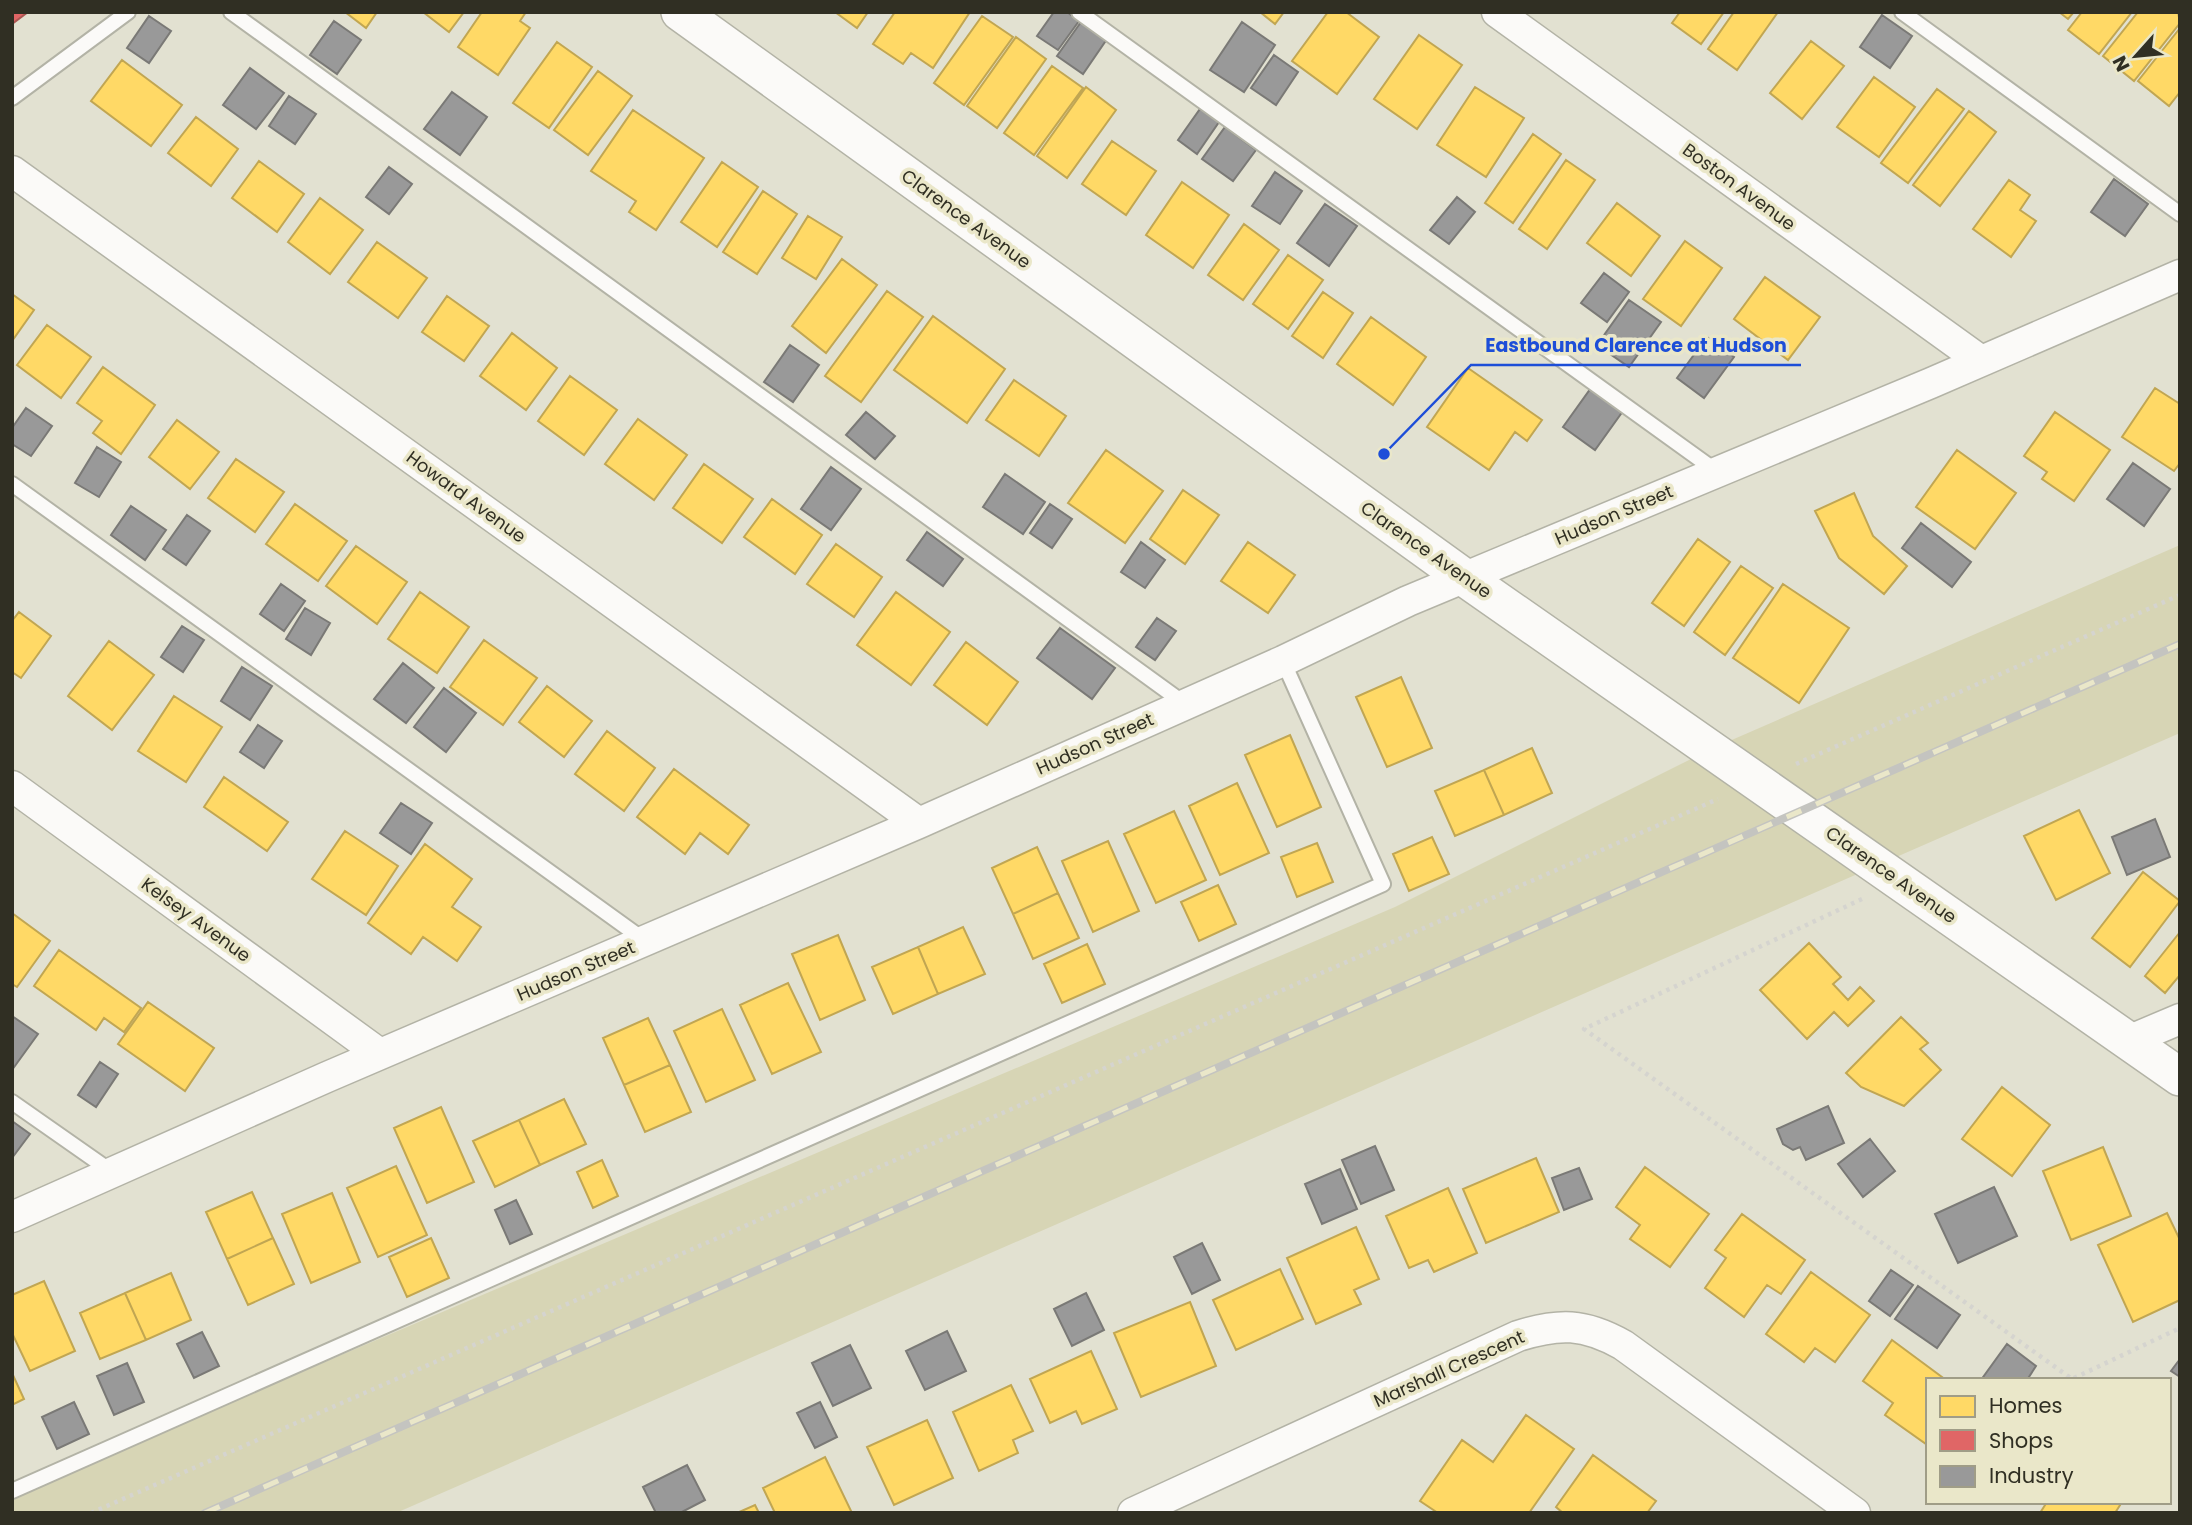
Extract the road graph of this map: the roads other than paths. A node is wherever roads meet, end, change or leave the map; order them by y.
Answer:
1 (128, 12) edge
2 (231, 12) edge
3 (680, 12) edge
4 (1079, 12) edge
5 (1497, 12) edge
6 (1902, 12) edge
7 (12, 97) edge
8 (12, 171) edge
9 (2180, 214) edge
10 (2180, 275) edge
11 (1981, 362) junction
12 (1716, 471) junction
13 (12, 484) edge
14 (1465, 578) junction
15 (1283, 661) junction
16 (1185, 704) junction
17 (12, 786) edge
18 (919, 823) junction
19 (646, 942) junction
20 (2180, 1019) edge
21 (2128, 1041) junction
22 (380, 1054) junction
23 (2180, 1077) edge
24 (12, 1102) edge
25 (113, 1173) junction
26 (12, 1217) edge
27 (12, 1492) edge
28 (1138, 1512) edge
29 (1855, 1513) edge

1 - 7 lane
2 - 16 lane
3 - 14 street, Clarence Avenue
4 - 12 lane
5 - 11 street, Boston Avenue
6 - 9 lane
8 - 18 street, Howard Avenue
10 - 11 street, Hudson Street
11 - 12 street, Hudson Street
12 - 14 street, Hudson Street
13 - 19 lane
14 - 15 street, Hudson Street
14 - 21 street, Clarence Avenue
15 - 16 street, Hudson Street
15 - 27 lane
16 - 18 street, Hudson Street
17 - 22 street, Kelsey Avenue
18 - 19 street, Hudson Street
19 - 22 street, Hudson Street
20 - 21 street
21 - 23 street, Clarence Avenue
22 - 25 street, Hudson Street
24 - 25 lane
25 - 26 street, Hudson Street
28 - 29 street, Marshall Crescent

